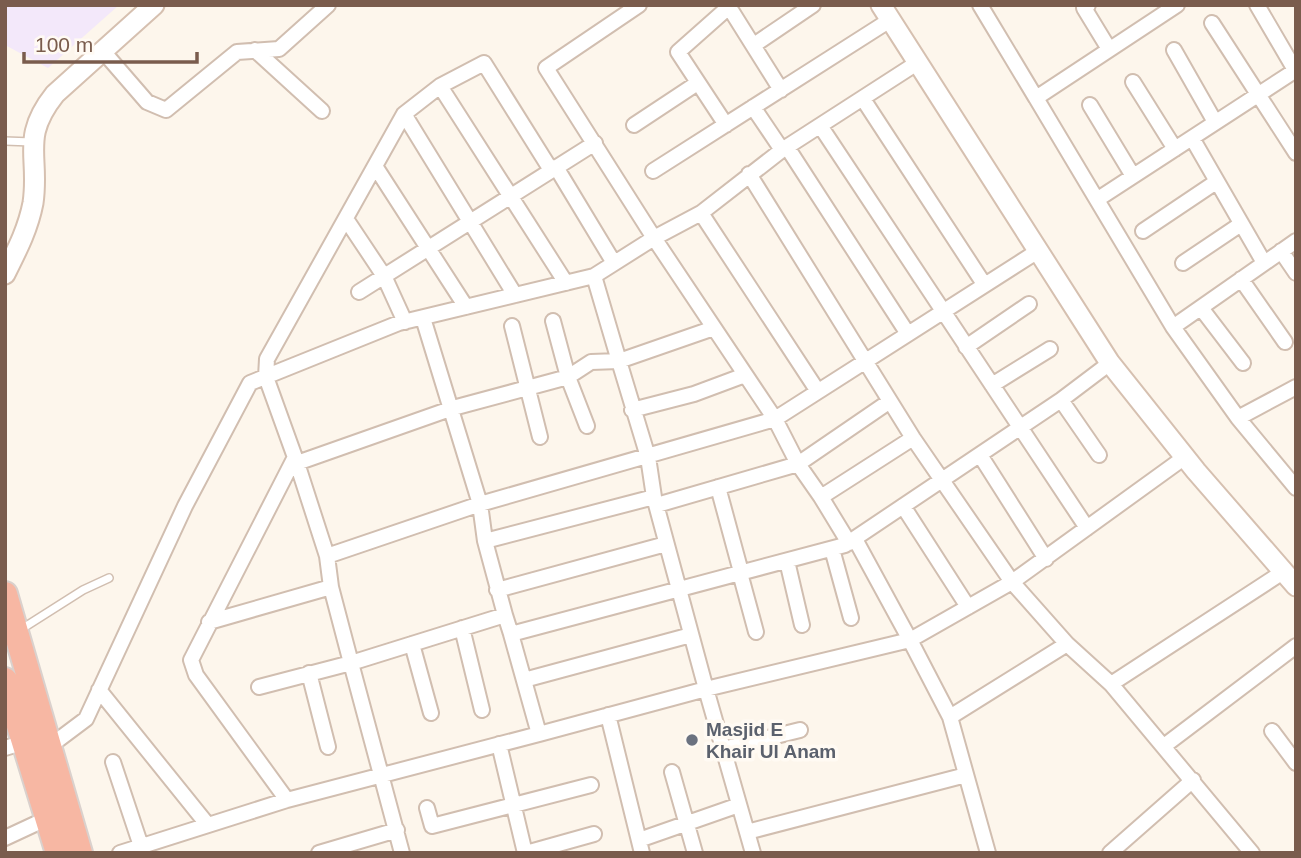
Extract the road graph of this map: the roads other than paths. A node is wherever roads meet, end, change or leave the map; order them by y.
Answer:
1 (154, 5) edge
2 (328, 5) edge
3 (639, 5) edge
4 (813, 5) edge
5 (980, 5) edge
6 (1177, 5) edge
7 (1257, 5) edge
8 (730, 6) edge
9 (1084, 6) edge
10 (886, 12) edge
11 (1212, 23) dead end
12 (754, 45) junction
13 (1109, 49) junction
14 (102, 50) junction
15 (255, 50) junction
16 (1174, 50) dead end
17 (917, 63) junction
18 (1295, 70) edge
19 (1133, 82) dead end
20 (696, 83) junction
21 (440, 86) junction
22 (781, 90) junction
23 (1258, 94) junction
24 (863, 99) junction
25 (1036, 99) junction
26 (1090, 105) dead end
27 (753, 107) junction
28 (322, 111) dead end
29 (404, 114) junction
30 (1215, 122) junction
31 (634, 125) dead end
32 (726, 125) junction
33 (821, 127) junction
34 (1290, 131) edge
35 (1192, 138) junction
36 (5, 141) edge
37 (33, 142) junction
38 (595, 143) junction
39 (784, 149) junction
40 (1175, 149) junction
41 (1296, 153) edge
42 (375, 166) junction
43 (554, 169) junction
44 (653, 171) dead end
45 (749, 174) junction
46 (1133, 176) junction
47 (1216, 182) junction
48 (511, 196) junction
49 (1098, 199) junction
50 (701, 213) junction
51 (346, 219) junction
52 (469, 222) junction
53 (1241, 224) junction
54 (1143, 231) dead end
55 (654, 237) junction
56 (1296, 242) edge
57 (429, 248) junction
58 (1038, 251) junction
59 (1281, 251) junction
60 (1263, 261) junction
61 (614, 263) junction
62 (1183, 263) dead end
63 (1296, 273) edge
64 (5, 274) edge
65 (384, 276) junction
66 (594, 276) junction
67 (1241, 279) junction
68 (566, 283) junction
69 (984, 284) junction
70 (359, 292) dead end
71 (515, 295) junction
72 (1029, 304) dead end
73 (466, 307) junction
74 (1201, 308) junction
75 (945, 312) junction
76 (423, 318) junction
77 (553, 321) dead end
78 (405, 322) junction
79 (512, 326) dead end
80 (1173, 327) junction
81 (714, 328) junction
82 (908, 334) junction
83 (1285, 342) dead end
84 (966, 347) junction
85 (1050, 349) dead end
86 (867, 360) junction
87 (619, 361) junction
88 (1110, 363) junction
89 (1243, 363) dead end
90 (745, 375) junction
91 (266, 377) junction
92 (568, 377) junction
93 (992, 385) junction
94 (529, 387) junction
95 (1296, 387) edge
96 (817, 390) junction
97 (1061, 400) junction
98 (890, 401) junction
99 (453, 408) junction
100 (632, 410) junction
101 (1238, 418) junction
102 (775, 419) junction
103 (587, 426) dead end
104 (1019, 429) junction
105 (540, 437) dead end
106 (913, 438) junction
107 (980, 455) junction
108 (1099, 455) dead end
109 (648, 457) junction
110 (1185, 457) junction
111 (296, 460) junction
112 (798, 464) junction
113 (941, 480) junction
114 (718, 487) junction
115 (1296, 488) edge
116 (821, 497) junction
117 (655, 501) junction
118 (480, 504) junction
119 (903, 506) junction
120 (1087, 528) junction
121 (485, 541) junction
122 (852, 541) junction
123 (666, 544) junction
124 (832, 549) junction
125 (327, 556) junction
126 (1046, 559) junction
127 (787, 561) junction
128 (740, 573) junction
129 (109, 578) dead end
130 (1289, 579) edge
131 (1012, 582) junction
132 (331, 587) junction
133 (679, 589) junction
134 (497, 590) junction
135 (5, 594) edge
136 (968, 607) junction
137 (505, 615) junction
138 (851, 618) dead end
139 (209, 622) junction
140 (802, 625) dead end
141 (461, 628) junction
142 (756, 632) dead end
143 (17, 633) junction
144 (511, 635) junction
145 (691, 635) junction
146 (910, 640) junction
147 (1067, 643) junction
148 (412, 644) junction
149 (1296, 646) edge
150 (351, 663) junction
151 (309, 673) junction
152 (5, 680) edge
153 (524, 680) junction
154 (1111, 684) junction
155 (259, 687) dead end
156 (706, 689) junction
157 (99, 690) junction
158 (482, 710) dead end
159 (431, 712) dead end
160 (608, 715) junction
161 (950, 717) junction
162 (800, 730) dead end
163 (1272, 731) dead end
164 (539, 734) junction
165 (499, 744) junction
166 (15, 745) edge
167 (50, 746) junction
168 (1164, 746) junction
169 (328, 747) dead end
170 (723, 749) junction
171 (113, 762) dead end
172 (1296, 763) edge
173 (672, 772) dead end
174 (381, 775) junction
175 (966, 775) junction
176 (1193, 780) junction
177 (591, 785) dead end
178 (287, 800) junction
179 (514, 804) junction
180 (739, 805) junction
181 (428, 808) dead end
182 (48, 818) junction
183 (207, 824) junction
184 (686, 824) junction
185 (397, 830) junction
186 (747, 832) junction
187 (594, 834) dead end
188 (5, 838) edge
189 (141, 846) junction
190 (641, 847) edge
191 (58, 853) edge
192 (80, 853) edge
193 (120, 853) edge
194 (319, 853) edge
195 (402, 853) edge
196 (525, 853) edge
197 (695, 853) edge
198 (753, 853) edge
199 (988, 853) edge
200 (1110, 853) edge
201 (1252, 853) edge

1 - 14 street
2 - 15 street
3 - 38 street
4 - 12 street
5 - 25 street
6 - 13 street
7 - 18 street
8 - 12 street
8 - 20 street
9 - 13 street
10 - 17 street
10 - 22 street
11 - 23 street
12 - 22 street
13 - 25 street
14 - 15 street
14 - 37 street
15 - 28 street
16 - 30 street
17 - 24 street
17 - 58 street
18 - 23 street
19 - 40 street
20 - 31 street
20 - 32 street
21 - 29 street
21 - 43 street
21 - 48 street
22 - 27 street
23 - 30 street
23 - 34 street
24 - 33 street
24 - 69 street
25 - 49 street
26 - 46 street
27 - 32 street
27 - 39 street
29 - 42 street
29 - 52 street
30 - 35 street
32 - 44 street
33 - 39 street
33 - 75 street
34 - 41 street
35 - 40 street
35 - 47 street
36 - 37 lane
37 - 64 street
38 - 43 street
38 - 55 street
39 - 45 street
39 - 82 street
40 - 46 street
42 - 51 street
42 - 57 street
43 - 48 street
43 - 61 street
45 - 50 street
45 - 86 street
46 - 49 street
47 - 53 street
47 - 54 street
48 - 52 street
48 - 68 street
49 - 80 street
50 - 55 street
50 - 96 street
51 - 65 street
51 - 91 street
52 - 57 street
52 - 71 street
53 - 60 street
53 - 62 street
55 - 61 street
55 - 81 street
56 - 59 street
57 - 65 street
57 - 73 street
58 - 69 street
58 - 88 street
59 - 60 street
59 - 63 street
60 - 67 street
61 - 66 street
65 - 70 street
65 - 78 street
66 - 68 street
66 - 87 street
67 - 74 street
67 - 83 street
68 - 71 street
69 - 75 street
71 - 73 street
72 - 84 street
73 - 76 street
74 - 80 street
74 - 89 street
75 - 82 street
75 - 84 street
76 - 78 street
76 - 99 street
77 - 92 street
78 - 91 street
79 - 94 street
80 - 101 street
81 - 87 street
81 - 90 street
82 - 86 street
84 - 93 street
85 - 93 street
86 - 96 street
86 - 98 street
87 - 92 street
87 - 100 street
88 - 97 street
88 - 110 street
90 - 100 street
90 - 102 street
91 - 111 street
91 - 157 street
92 - 94 street
92 - 103 street
93 - 104 street
94 - 99 street
94 - 105 street
95 - 101 street
96 - 102 street
97 - 104 street
97 - 108 street
98 - 106 street
98 - 112 street
99 - 111 street
99 - 118 street
100 - 109 street
101 - 115 street
102 - 109 street
102 - 112 street
104 - 107 street
104 - 120 street
106 - 113 street
106 - 116 street
107 - 113 street
107 - 126 street
109 - 117 street
109 - 118 street
110 - 120 street
110 - 130 street
111 - 125 street
111 - 139 street
112 - 114 street
112 - 116 street
113 - 119 street
113 - 131 street
114 - 117 street
114 - 128 street
116 - 122 street
117 - 121 street
117 - 123 street
118 - 121 street
118 - 125 street
119 - 122 street
119 - 136 street
120 - 126 street
121 - 134 street
122 - 124 street
122 - 146 street
123 - 133 street
123 - 134 street
124 - 127 street
124 - 138 street
125 - 132 street
126 - 131 street
127 - 128 street
127 - 140 street
128 - 133 street
128 - 142 street
129 - 143 lane
130 - 154 street
131 - 136 street
131 - 147 street
132 - 139 street
132 - 150 street
133 - 144 street
133 - 145 street
134 - 137 street
135 - 143 highway
136 - 146 street
137 - 141 street
137 - 144 street
139 - 178 street
141 - 148 street
141 - 158 street
143 - 167 highway
144 - 153 street
145 - 153 street
145 - 156 street
146 - 156 street
146 - 161 street
147 - 154 street
147 - 161 street
148 - 150 street
148 - 159 street
149 - 168 street
150 - 151 street
150 - 174 street
151 - 155 street
151 - 169 street
152 - 166 highway
153 - 164 street
154 - 168 street
156 - 160 street
156 - 170 street
157 - 167 street
157 - 183 street
160 - 164 street
160 - 190 street
161 - 175 street
162 - 170 street
163 - 172 street
164 - 165 street
165 - 174 street
165 - 179 street
166 - 182 highway
167 - 192 highway
168 - 176 street
170 - 180 street
171 - 189 street
173 - 184 street
174 - 178 street
174 - 185 street
175 - 186 street
175 - 199 street
176 - 200 street
176 - 201 street
177 - 179 street
178 - 183 street
179 - 181 street
179 - 196 street
180 - 184 street
180 - 186 street
182 - 188 street
182 - 191 highway
183 - 189 street
184 - 190 street
184 - 197 street
185 - 194 street
185 - 195 street
186 - 198 street
187 - 196 street
189 - 193 street

